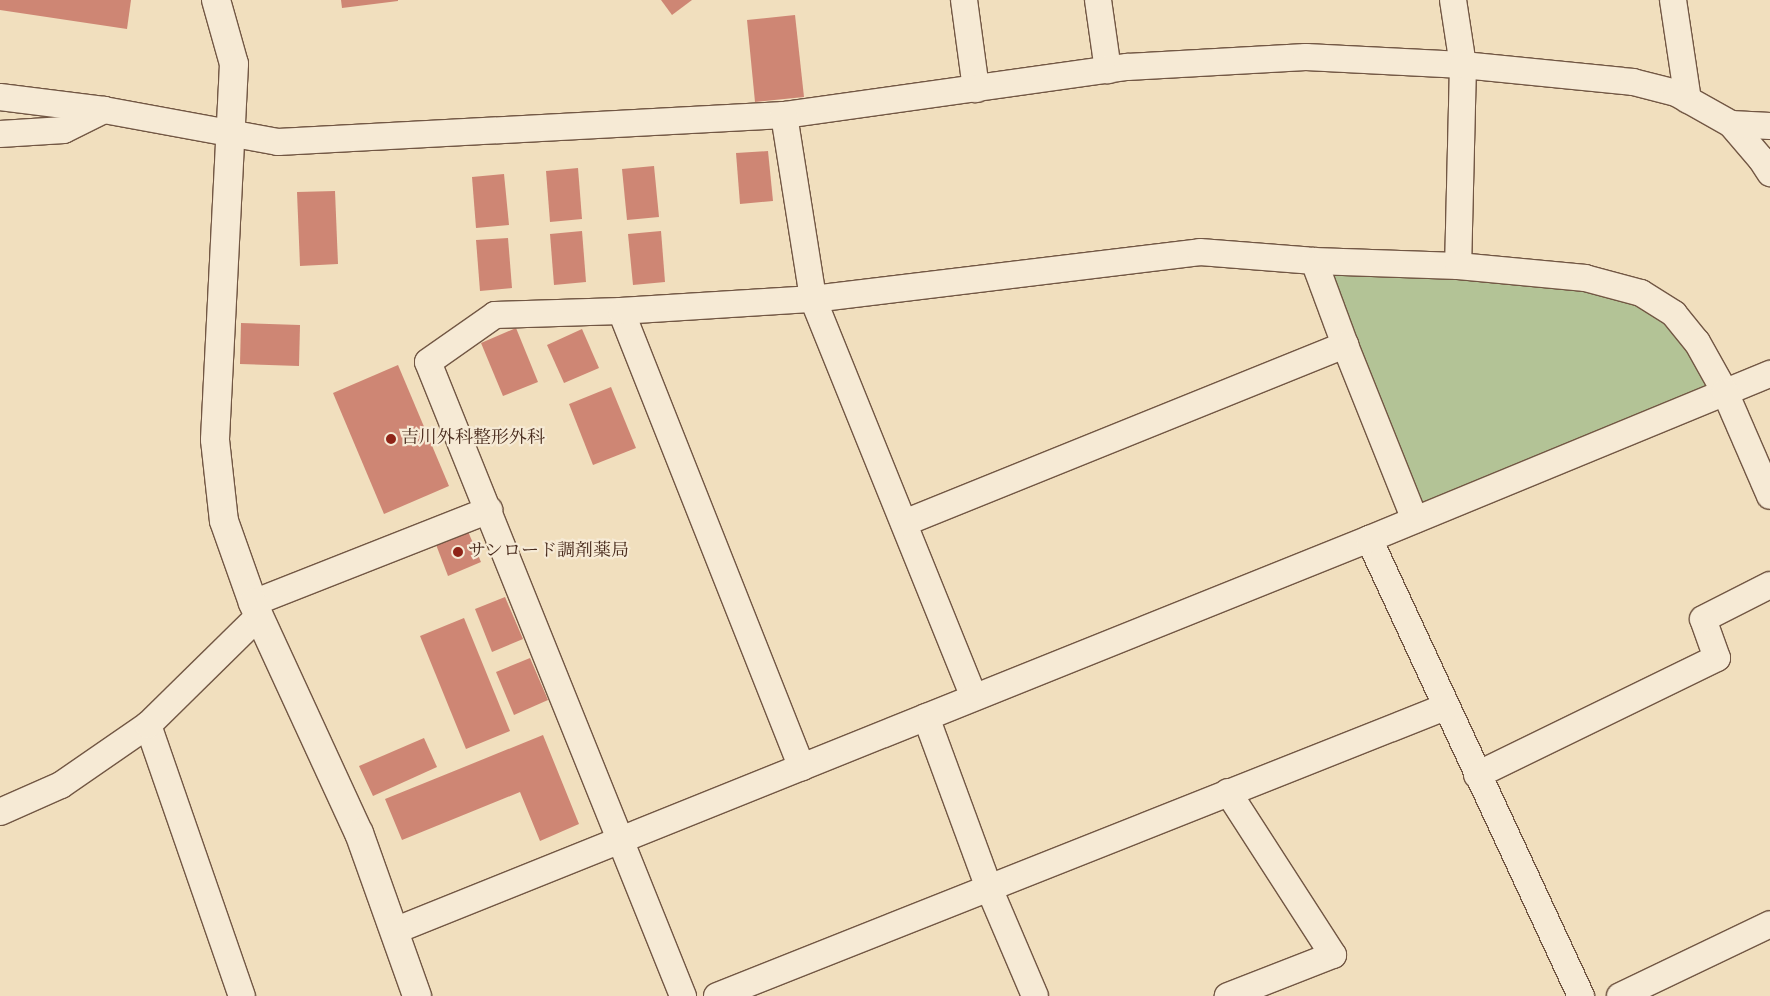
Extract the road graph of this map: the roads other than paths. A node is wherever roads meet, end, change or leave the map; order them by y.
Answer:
1 (216, 0) edge
2 (964, 0) edge
3 (1098, 0) edge
4 (1453, 0) edge
5 (1673, 0) edge
6 (1463, 65) junction
7 (1108, 70) junction
8 (976, 90) junction
9 (0, 97) edge
10 (1688, 100) junction
11 (104, 110) junction
12 (784, 115) junction
13 (1731, 124) junction
14 (1770, 126) edge
15 (0, 134) edge
16 (230, 134) junction
17 (1770, 173) edge
18 (1314, 261) junction
19 (1458, 266) junction
20 (813, 299) junction
21 (621, 311) junction
22 (1345, 346) junction
23 (1770, 374) edge
24 (1725, 392) junction
25 (1770, 496) edge
26 (489, 510) junction
27 (1415, 520) junction
28 (904, 523) junction
29 (1369, 539) junction
30 (1770, 586) edge
31 (256, 610) junction
32 (973, 696) junction
33 (1445, 706) junction
34 (926, 717) junction
35 (148, 725) junction
36 (802, 767) junction
37 (1477, 775) junction
38 (1228, 792) junction
39 (0, 812) edge
40 (621, 841) junction
41 (989, 888) junction
42 (1770, 924) edge
43 (394, 931) junction
44 (242, 996) edge
45 (417, 996) edge
46 (683, 996) edge
47 (717, 996) edge
48 (1035, 996) edge
49 (1228, 996) edge
50 (1581, 996) edge
51 (1620, 996) edge

1 - 16 street
2 - 8 street
3 - 7 street
4 - 6 street
5 - 10 street
6 - 7 street
6 - 10 street
6 - 19 street
7 - 8 street
8 - 12 street
9 - 11 street
10 - 13 street
11 - 15 street
11 - 16 street
12 - 16 street
12 - 20 street
13 - 14 street
13 - 17 street
16 - 31 street
18 - 19 street
18 - 20 street
18 - 22 street
19 - 24 street
20 - 21 street
20 - 28 street
21 - 26 street
21 - 36 street
22 - 27 street
22 - 28 street
23 - 24 street
24 - 25 street
24 - 27 street
26 - 31 street
26 - 40 street
27 - 29 street
28 - 32 street
29 - 32 street
29 - 33 street
30 - 37 street
31 - 35 street
31 - 43 street
32 - 34 street
33 - 37 street
33 - 38 street
34 - 36 street
34 - 41 street
35 - 39 street
35 - 44 street
36 - 40 street
37 - 50 street
38 - 41 street
38 - 49 street
40 - 43 street
40 - 46 street
41 - 47 street
41 - 48 street
42 - 51 street
43 - 45 street

